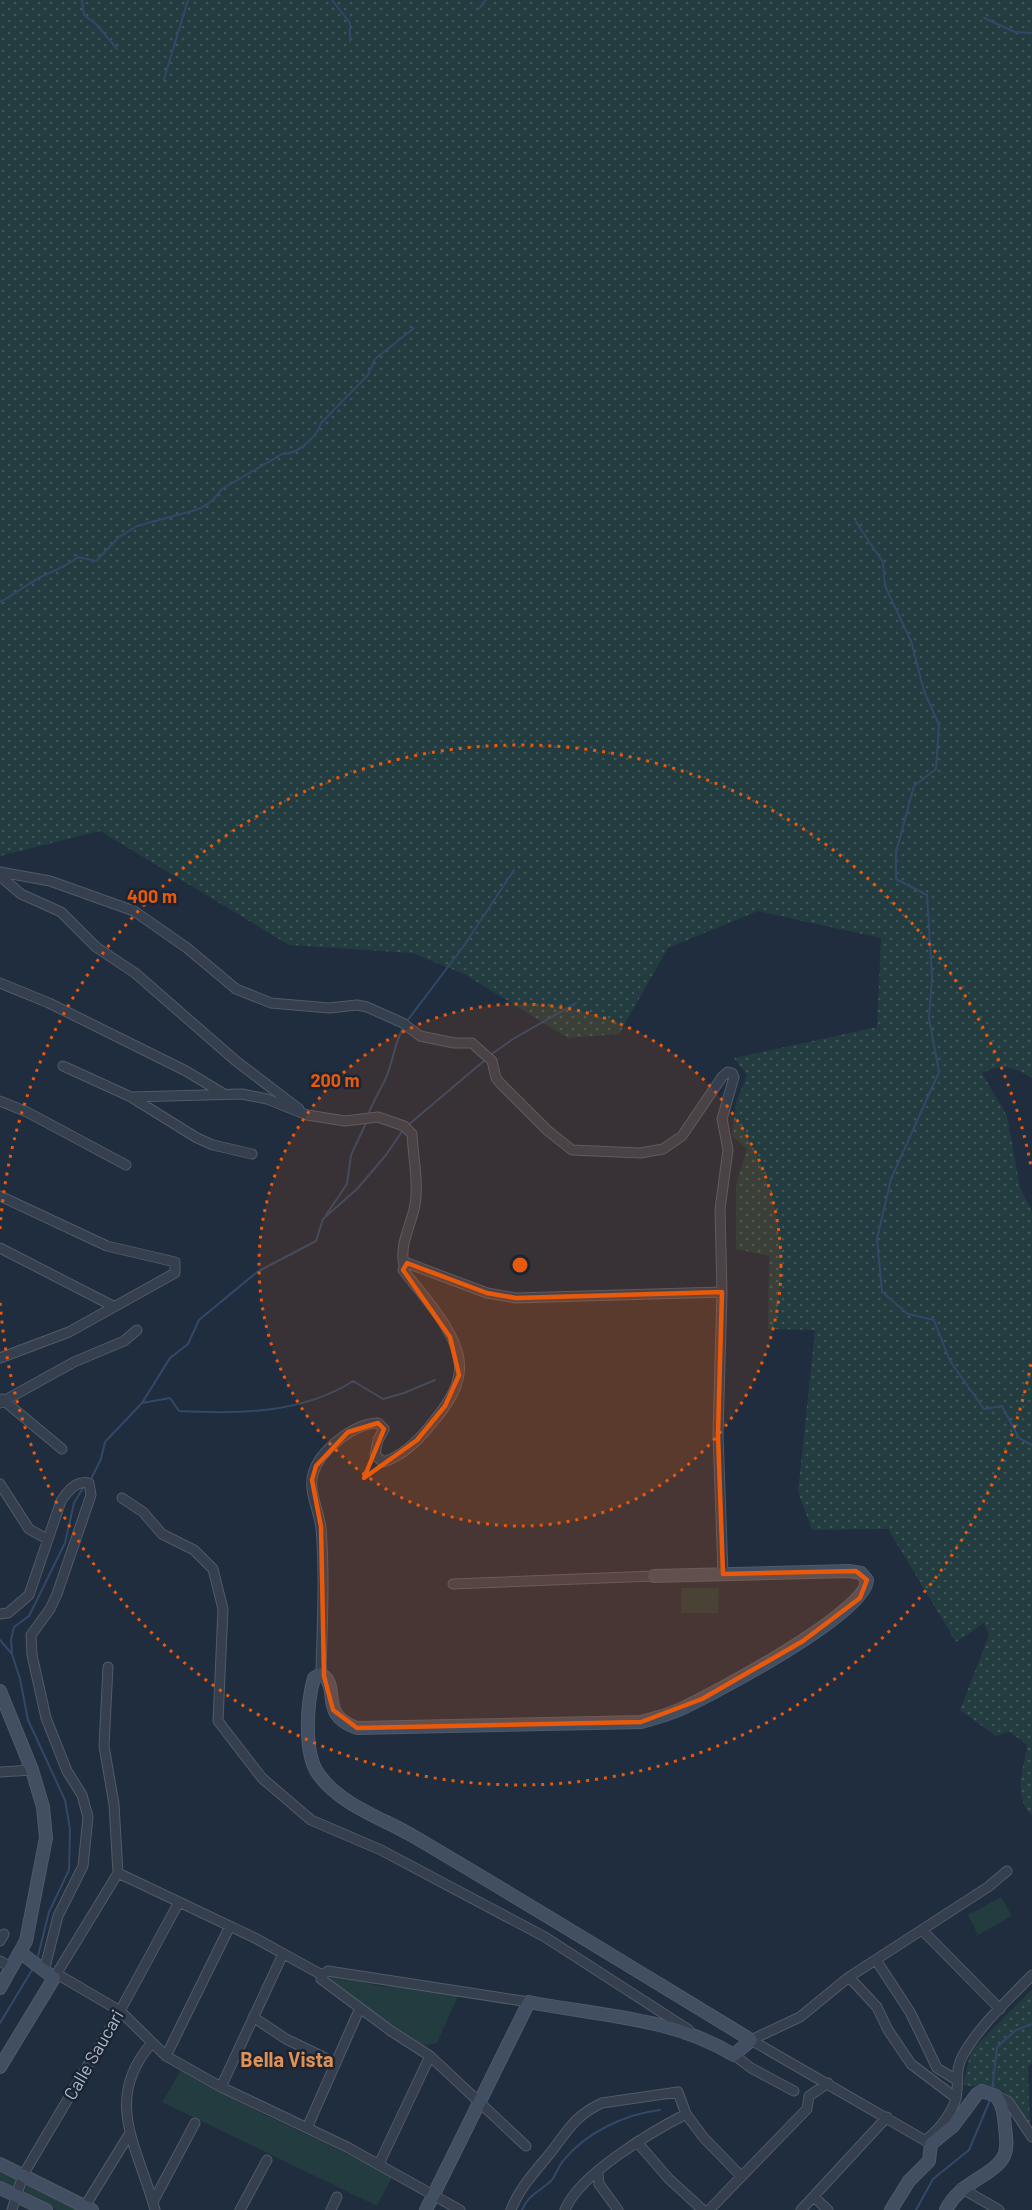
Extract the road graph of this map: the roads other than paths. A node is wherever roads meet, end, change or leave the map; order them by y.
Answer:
1 (0, 874) edge
2 (0, 983) edge
3 (63, 1066) dead end
4 (226, 1095) junction
5 (131, 1097) junction
6 (0, 1101) edge
7 (307, 1115) junction
8 (252, 1154) dead end
9 (126, 1165) dead end
10 (0, 1196) edge
11 (0, 1248) edge
12 (404, 1266) junction
13 (722, 1292) junction
14 (113, 1306) junction
15 (137, 1330) dead end
16 (0, 1358) edge
17 (2, 1400) edge
18 (62, 1449) dead end
19 (0, 1484) edge
20 (122, 1498) dead end
21 (47, 1539) junction
22 (723, 1574) junction
23 (654, 1576) joint
24 (453, 1584) dead end
25 (0, 1614) edge
26 (108, 1667) dead end
27 (321, 1674) junction
28 (0, 1691) edge
29 (32, 1770) junction
30 (0, 1772) edge
31 (1007, 1871) dead end
32 (118, 1873) junction
33 (179, 1902) junction
34 (230, 1926) junction
35 (923, 1931) junction
36 (21, 1953) junction
37 (283, 1954) junction
38 (876, 1960) junction
39 (0, 1961) edge
40 (12, 1968) junction
41 (51, 1974) junction
42 (322, 1975) junction
43 (1032, 1975) edge
44 (849, 1977) junction
45 (0, 1988) edge
46 (529, 2002) junction
47 (360, 2008) junction
48 (1000, 2009) junction
49 (120, 2011) junction
50 (253, 2017) junction
51 (696, 2034) junction
52 (751, 2040) junction
53 (151, 2044) junction
54 (734, 2055) junction
55 (166, 2056) junction
56 (430, 2056) junction
57 (336, 2063) junction
58 (0, 2067) edge
59 (955, 2079) junction
60 (828, 2083) junction
61 (221, 2087) junction
62 (794, 2091) dead end
63 (996, 2096) junction
64 (956, 2098) junction
65 (479, 2102) junction
66 (686, 2114) junction
67 (887, 2117) junction
68 (195, 2123) dead end
69 (308, 2128) junction
70 (130, 2133) junction
71 (1032, 2137) edge
72 (637, 2142) junction
73 (928, 2142) junction
74 (526, 2146) dead end
75 (267, 2160) dead end
76 (0, 2164) edge
77 (379, 2164) junction
78 (598, 2173) junction
79 (23, 2175) junction
80 (741, 2176) junction
81 (0, 2188) edge
82 (961, 2188) junction
83 (433, 2195) junction
84 (18, 2196) junction
85 (337, 2197) dead end
86 (814, 2197) junction
87 (154, 2206) edge
88 (88, 2208) edge
89 (12, 2210) edge
90 (46, 2210) edge
91 (240, 2210) edge
92 (331, 2210) edge
93 (426, 2210) edge
94 (460, 2210) edge
95 (511, 2210) edge
96 (565, 2210) edge
97 (618, 2210) edge
98 (704, 2210) edge
99 (709, 2210) edge
100 (801, 2210) edge
101 (828, 2210) edge
102 (891, 2210) edge
103 (946, 2210) edge
104 (999, 2210) edge

1 - 7 street
1 - 13 street
2 - 4 street
3 - 5 street
4 - 5 street
4 - 7 street
5 - 8 street
6 - 9 street
7 - 12 street
10 - 14 street
11 - 14 street
12 - 13 street
12 - 27 street
13 - 22 street
14 - 16 street
15 - 17 street
17 - 18 street
19 - 21 street
20 - 51 street
21 - 25 street
21 - 41 street
22 - 23 street
22 - 27 street
23 - 24 street
26 - 32 street
27 - 52 street
28 - 29 street
29 - 30 street
29 - 36 street
31 - 35 street
32 - 33 street
32 - 41 street
33 - 34 street
33 - 49 street, Calle Saucari
34 - 37 street
34 - 55 street
35 - 38 street
35 - 48 street
36 - 40 street
36 - 41 street
37 - 42 street
37 - 50 street
38 - 44 street
38 - 59 street
39 - 40 street
40 - 45 street
41 - 49 street
41 - 58 street
42 - 46 street
42 - 47 street
43 - 48 street
44 - 52 street
44 - 64 street
46 - 51 street
46 - 65 street
47 - 56 street
47 - 57 street
48 - 59 street
49 - 53 street
49 - 79 street, Calle Saucari
50 - 57 street
50 - 61 street
51 - 54 street
52 - 54 street
52 - 60 street
53 - 55 street
53 - 70 street
54 - 62 street
55 - 61 street
56 - 65 street
56 - 77 street
57 - 69 street
59 - 64 street
60 - 67 street
60 - 80 street
61 - 69 street
63 - 71 street
63 - 73 street
63 - 82 street
64 - 73 street
65 - 74 street
65 - 83 street
66 - 72 street
66 - 80 street
66 - 95 street
67 - 73 street
67 - 86 street
68 - 87 street
69 - 77 street
70 - 87 street
70 - 88 street
72 - 78 street
72 - 98 street
73 - 102 street
75 - 91 street
76 - 79 street
77 - 83 street
78 - 96 street
78 - 97 street
79 - 84 street, Calle Saucari
79 - 88 street
80 - 99 street
81 - 84 street
82 - 103 street
82 - 104 street
83 - 93 street
83 - 94 street
84 - 89 street, Calle Saucari
84 - 90 street
85 - 92 street
86 - 100 street
86 - 101 street

